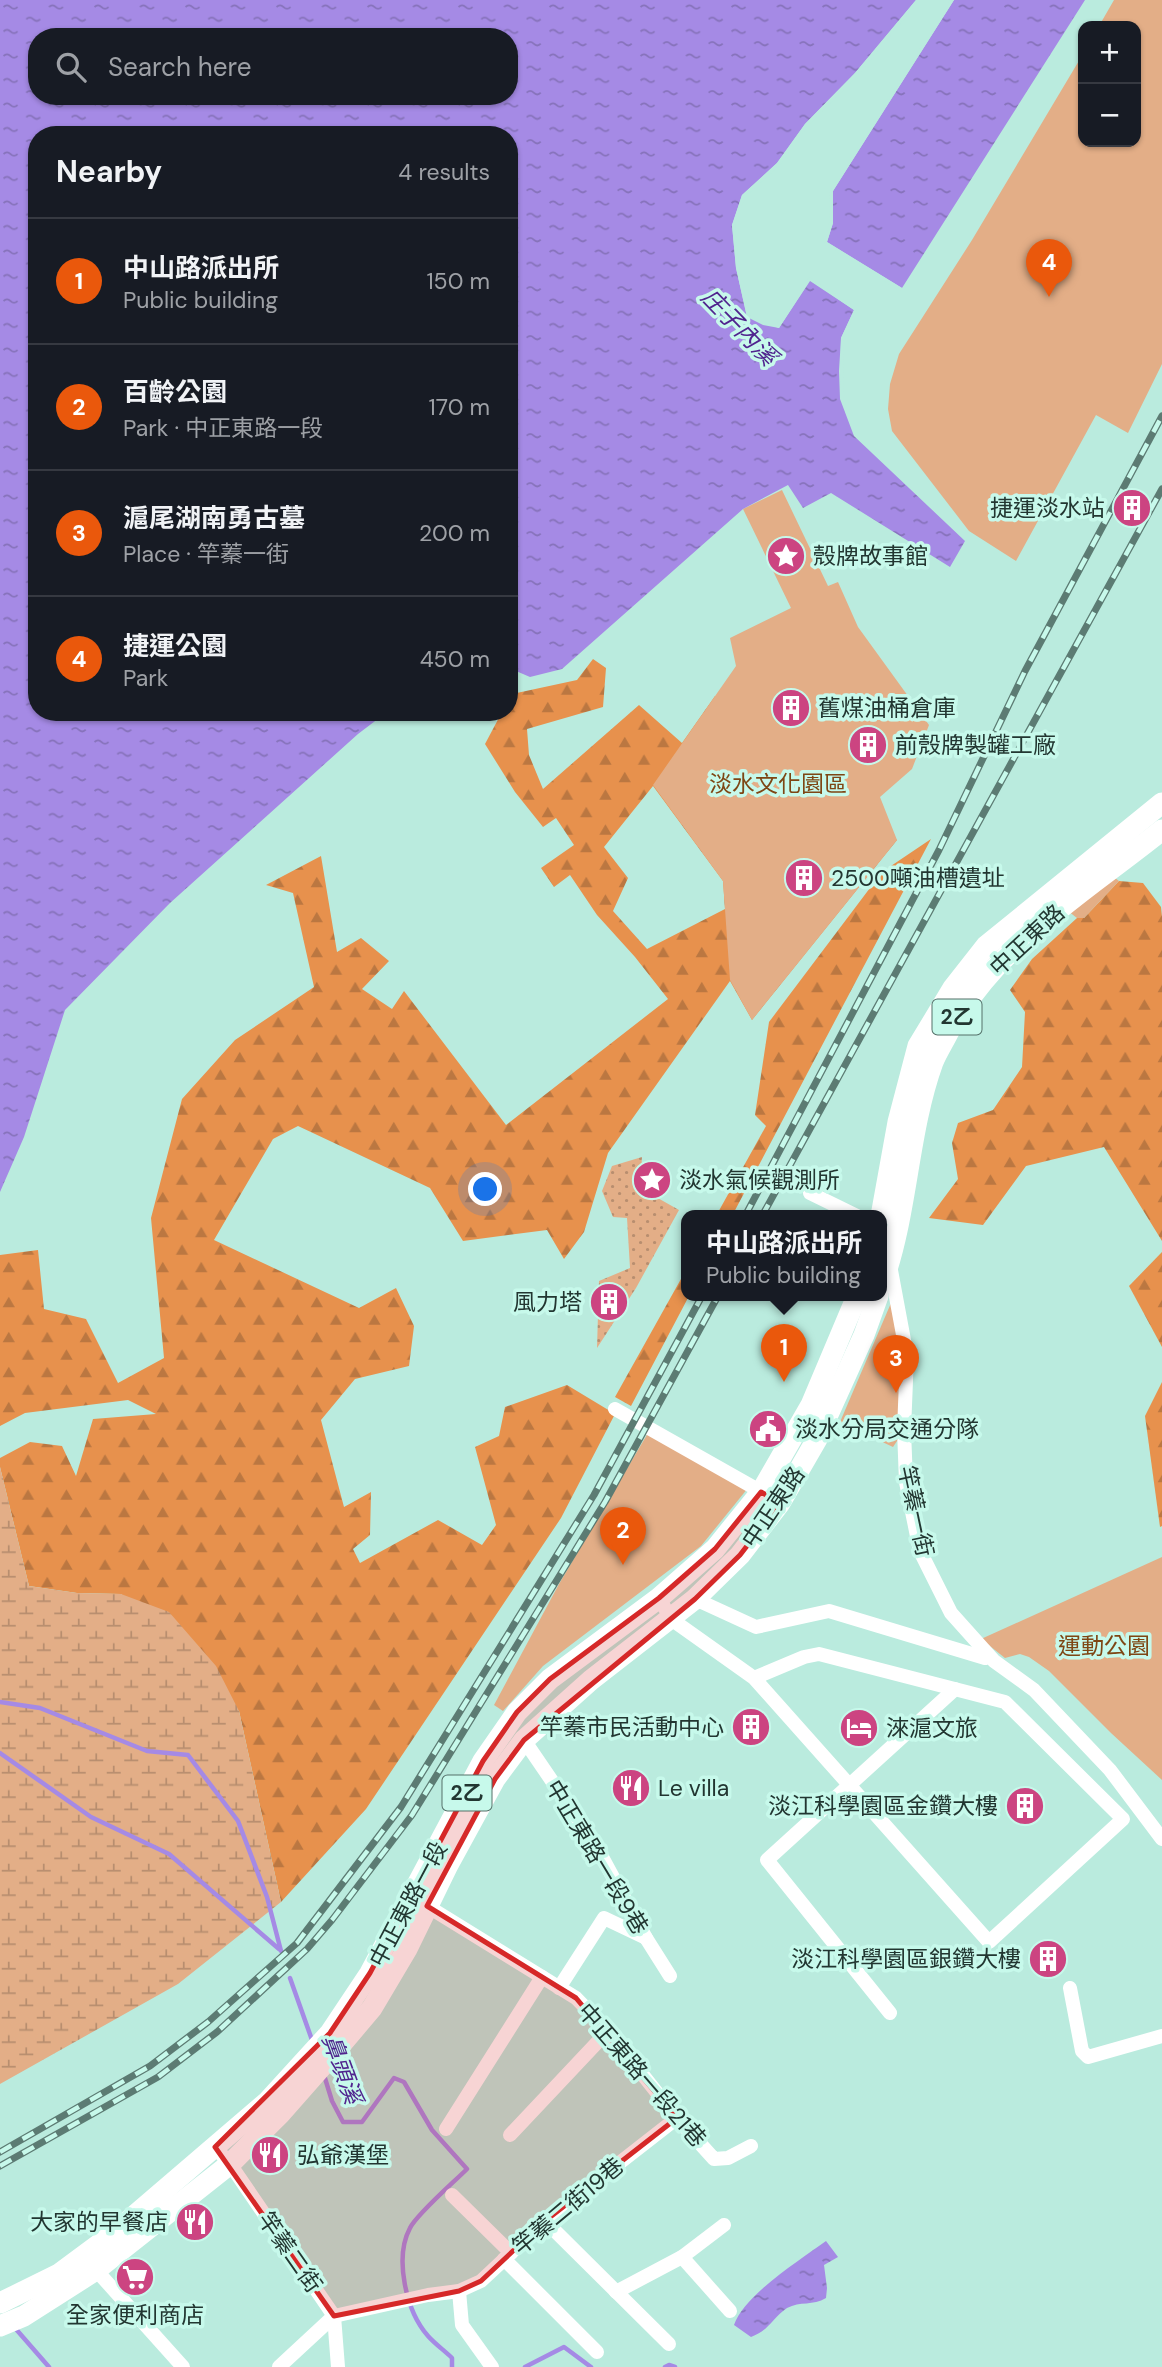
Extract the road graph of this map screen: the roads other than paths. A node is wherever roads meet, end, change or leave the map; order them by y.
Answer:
1 (1162, 803) edge
2 (1162, 830) edge
3 (810, 1193) dead end
4 (845, 1210) edge
5 (882, 1210) edge
6 (890, 1263) junction
7 (887, 1271) edge
8 (855, 1301) edge
9 (876, 1301) edge
10 (615, 1409) dead end
11 (761, 1492) junction
12 (780, 1503) junction
13 (659, 1598) junction
14 (695, 1599) junction
15 (671, 1619) junction
16 (985, 1658) dead end
17 (754, 1678) junction
18 (955, 1689) junction
19 (524, 1740) junction
20 (851, 1786) junction
21 (1162, 1839) edge
22 (427, 1906) junction
23 (646, 1938) junction
24 (670, 1976) dead end
25 (542, 1978) junction
26 (559, 1988) junction
27 (1070, 1988) dead end
28 (890, 2013) dead end
29 (608, 2031) junction
30 (1162, 2036) edge
31 (334, 2040) junction
32 (273, 2108) junction
33 (677, 2118) junction
34 (446, 2129) dead end
35 (510, 2135) dead end
36 (751, 2146) dead end
37 (215, 2147) junction
38 (230, 2164) junction
39 (452, 2195) dead end
40 (545, 2221) junction
41 (724, 2225) dead end
42 (507, 2256) junction
43 (682, 2257) junction
44 (96, 2270) junction
45 (459, 2291) junction
46 (616, 2292) junction
47 (13, 2306) edge
48 (730, 2311) dead end
49 (334, 2316) junction
50 (0, 2326) edge
51 (669, 2344) dead end
52 (597, 2351) dead end
53 (183, 2367) edge
54 (279, 2367) edge
55 (338, 2367) edge
56 (492, 2367) edge

1 - 5 main road, 中正東路 / 2乙
2 - 6 main road, 中正東路 / 2乙
3 - 4 street
6 - 7 main road, 中正東路 / 2乙
6 - 21 street, 竿蓁一街
8 - 11 main road, 中正東路 / 2乙
9 - 12 main road, 中正東路 / 2乙
10 - 11 street
11 - 12 street
11 - 13 main road, 中正東路 / 2乙
12 - 14 main road, 中正東路 / 2乙
13 - 15 street
13 - 31 main road, 中正東路一段 / 2乙
14 - 15 main road, 中正東路 / 2乙
14 - 16 street
15 - 17 street
15 - 19 main road, 中正東路一段 / 2乙
17 - 18 street
17 - 20 street
18 - 20 street
18 - 20 street
19 - 22 main road, 中正東路一段 / 2乙
19 - 23 street, 中正東路一段9巷
20 - 28 street
22 - 25 street, 中正東路一段21巷
22 - 31 main road, 中正東路一段 / 2乙
23 - 24 street, 中正東路一段9巷
23 - 26 street
25 - 26 street, 中正東路一段21巷
25 - 34 street
26 - 29 street, 中正東路一段21巷
27 - 30 street
29 - 33 street, 中正東路一段21巷
29 - 35 street
31 - 32 main road, 2乙
32 - 37 main road, 2乙
32 - 38 main road, 2乙
33 - 36 street, 中正東路一段21巷
33 - 40 street, 竿蓁二街19巷
37 - 38 street, 竿蓁二街
37 - 47 main road, 2乙
38 - 44 main road, 2乙
38 - 49 street, 竿蓁二街
39 - 42 street
40 - 42 street, 竿蓁二街19巷
40 - 46 street
41 - 43 street
42 - 45 street, 竿蓁二街19巷
42 - 52 street
43 - 46 street
43 - 48 street
44 - 47 main road, 2乙
44 - 53 street
45 - 49 street, 竿蓁二街19巷
45 - 56 street
46 - 51 street
47 - 50 main road, 2乙
49 - 54 street
49 - 55 street, 竿蓁二街

